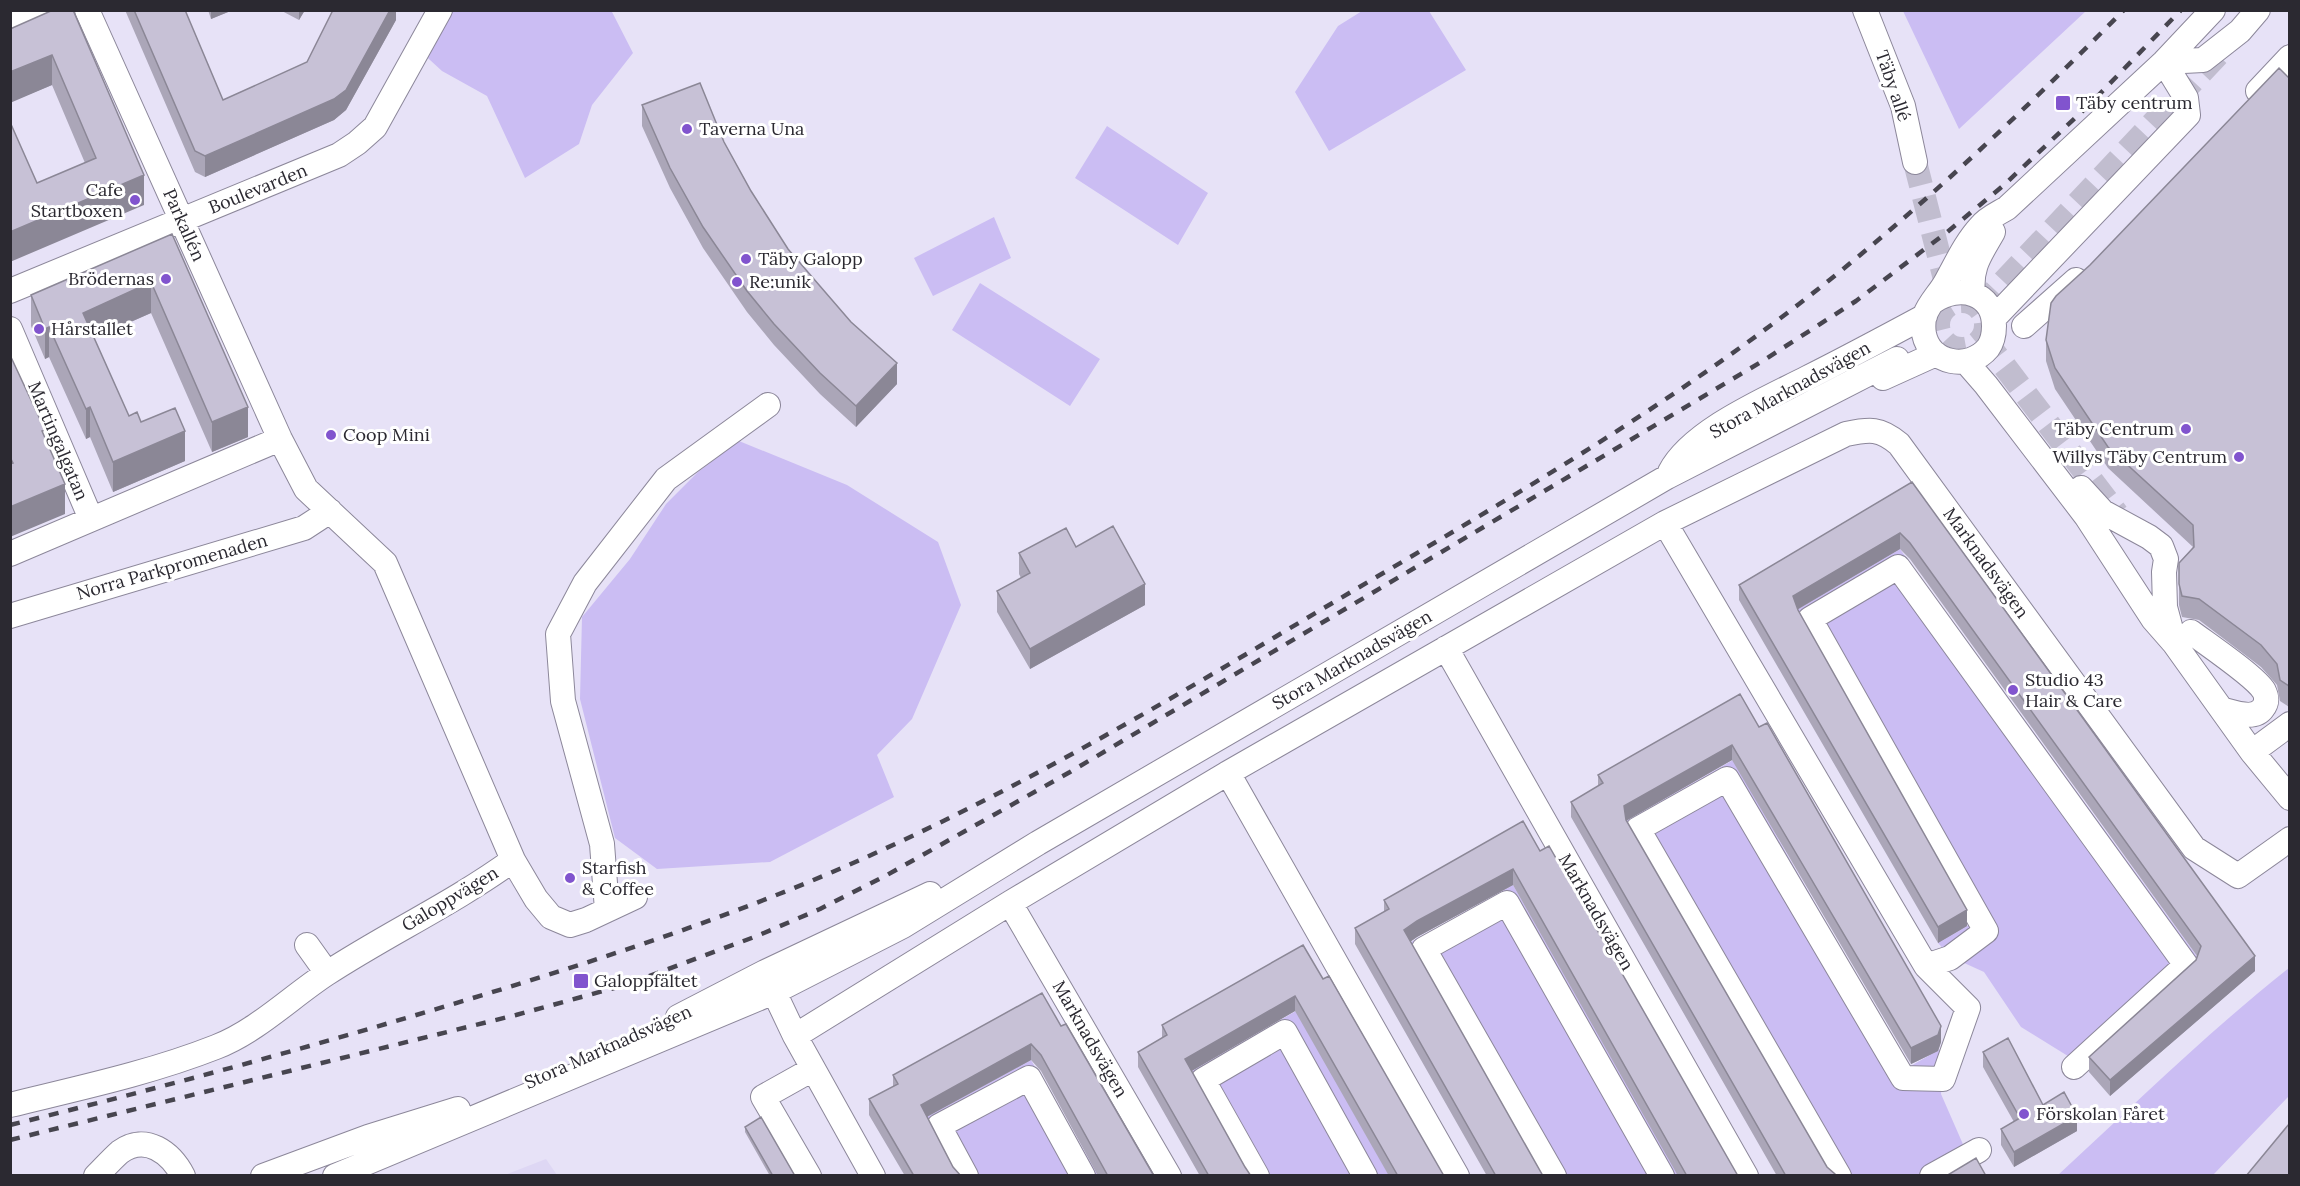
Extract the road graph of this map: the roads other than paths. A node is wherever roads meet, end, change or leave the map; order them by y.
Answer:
1 (34, 10) edge
2 (87, 10) edge
3 (1866, 10) edge
4 (2213, 10) edge
5 (2258, 10) edge
6 (438, 11) edge
7 (10, 21) edge
8 (2289, 57) edge
9 (2164, 62) junction
10 (2244, 105) edge
11 (1915, 162) tunnel mouth
12 (2007, 208) junction
13 (182, 220) junction
14 (2088, 268) edge
15 (10, 291) edge
16 (1974, 294) junction
17 (1929, 308) junction
18 (1994, 318) junction
19 (2024, 326) dead end
20 (10, 329) edge
21 (1936, 354) junction
22 (1974, 358) junction
23 (1897, 360) dead end
24 (768, 405) dead end
25 (280, 439) junction
26 (1667, 477) junction
27 (330, 511) junction
28 (91, 519) junction
29 (1665, 523) junction
30 (10, 554) edge
31 (2121, 571) junction
32 (2164, 572) junction
33 (10, 616) edge
34 (2183, 637) junction
35 (1446, 648) junction
36 (2224, 710) junction
37 (2289, 724) edge
38 (2252, 752) junction
39 (1228, 773) junction
40 (2289, 798) edge
41 (2289, 839) edge
42 (513, 860) junction
43 (635, 897) dead end
44 (1010, 903) junction
45 (607, 910) junction
46 (307, 945) dead end
47 (1926, 966) junction
48 (327, 973) junction
49 (769, 982) junction
50 (795, 1036) junction
51 (2074, 1067) dead end
52 (813, 1069) junction
53 (10, 1105) edge
54 (1979, 1150) dead end
55 (96, 1176) edge
56 (183, 1176) edge
57 (263, 1176) edge
58 (335, 1176) edge
59 (809, 1176) edge
60 (873, 1176) edge
61 (966, 1176) edge
62 (1083, 1176) edge
63 (1169, 1176) edge
64 (1257, 1176) edge
65 (1365, 1176) edge
66 (1457, 1176) edge
67 (1554, 1176) edge
68 (1662, 1176) edge
69 (1746, 1176) edge
70 (1839, 1176) edge
71 (1932, 1176) edge

1 - 7 street
2 - 13 street, Parkallén
3 - 11 street, Täby allé
4 - 9 street
5 - 9 street
6 - 13 street, Boulevarden
8 - 10 street
9 - 12 street
9 - 18 street
12 - 16 street
12 - 17 street
13 - 15 street, Boulevarden
13 - 25 street, Parkallén
14 - 19 street
16 - 17 street
16 - 18 street
17 - 21 street
17 - 26 street, Stora Marknadsvägen
18 - 22 street
20 - 28 street, Martingalgatan
21 - 22 street
21 - 26 street, Stora Marknadsvägen
22 - 31 street
22 - 32 street
23 - 26 street, Stora Marknadsvägen
24 - 45 street
25 - 27 street, Galoppvägen
25 - 28 street
26 - 49 street, Stora Marknadsvägen
27 - 33 street, Norra Parkpromenaden
27 - 42 street, Galoppvägen
28 - 30 street
29 - 35 street, Marknadsvägen
29 - 41 street, Marknadsvägen
29 - 47 street
31 - 32 street
31 - 34 street
32 - 34 street
34 - 36 street
34 - 36 street
35 - 39 street, Marknadsvägen
35 - 69 street, Marknadsvägen
36 - 38 street
37 - 38 street
38 - 40 street
39 - 44 street, Marknadsvägen
39 - 66 street
42 - 45 street
42 - 48 street, Galoppvägen
43 - 45 street
44 - 50 street, Marknadsvägen
44 - 63 street, Marknadsvägen
46 - 48 street
47 - 51 street
47 - 70 street
48 - 53 street, Galoppvägen
49 - 50 street
49 - 57 street, Stora Marknadsvägen
49 - 58 street, Stora Marknadsvägen
50 - 52 street
52 - 59 street
52 - 60 street
54 - 71 street
55 - 56 street
61 - 62 street
64 - 65 street
67 - 68 street

